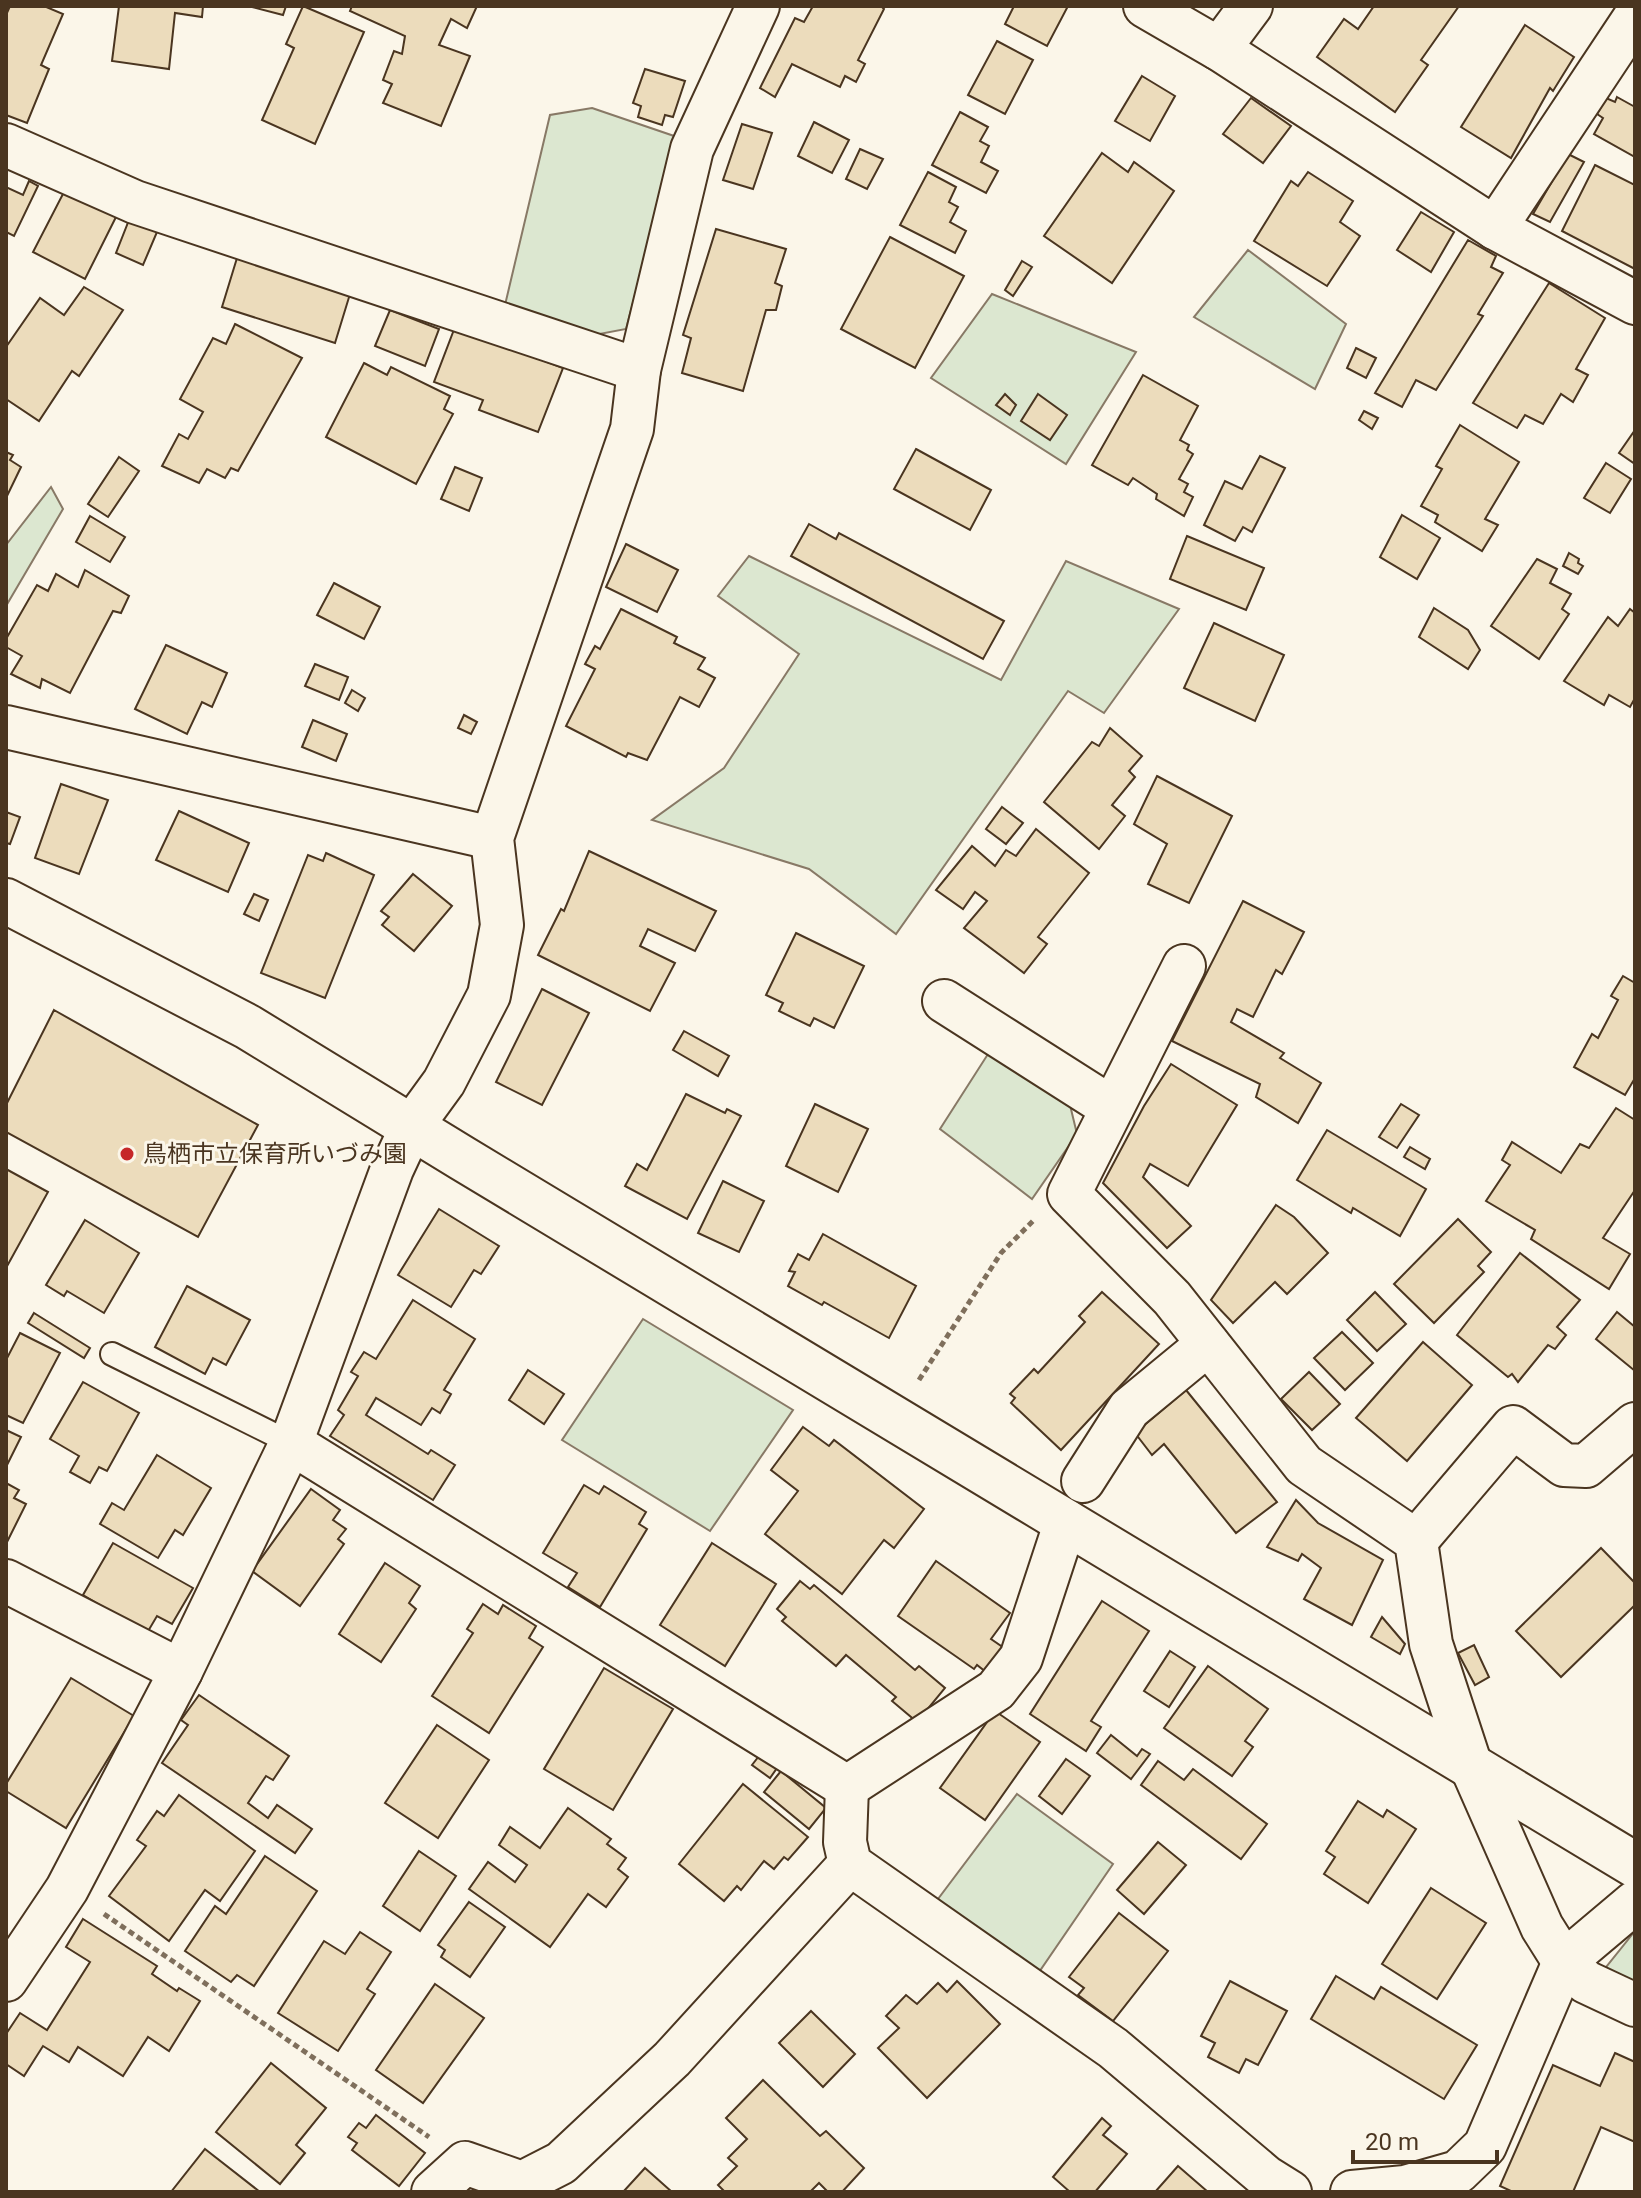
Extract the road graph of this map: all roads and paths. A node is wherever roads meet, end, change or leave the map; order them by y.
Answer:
1 (758, 6) edge
2 (1145, 6) edge
3 (1251, 6) edge
4 (1635, 17) edge
5 (1219, 49) junction
6 (6, 145) edge
7 (1495, 228) junction
8 (1635, 303) edge
9 (639, 370) junction
10 (6, 727) edge
11 (492, 838) junction
12 (6, 901) edge
13 (1184, 966) dead end
14 (944, 1001) dead end
15 (1112, 1108) junction
16 (412, 1126) junction
17 (1069, 1194) junction
18 (1208, 1344) junction
19 (112, 1354) dead end
20 (918, 1381) dead end
21 (1635, 1424) edge
22 (291, 1443) junction
23 (1083, 1481) dead end
24 (1066, 1521) junction
25 (1416, 1541) junction
26 (6, 1581) edge
27 (181, 1671) junction
28 (1471, 1766) junction
29 (847, 1787) junction
30 (850, 1864) junction
31 (1635, 1865) edge
32 (67, 1889) junction
33 (1634, 1903) edge
34 (1564, 1962) junction
35 (6, 1980) edge
36 (1635, 2005) edge
37 (465, 2163) junction
38 (433, 2192) edge
39 (1290, 2192) edge
40 (1352, 2192) edge

1 - 9 street
2 - 5 street
3 - 5 street
4 - 7 street
5 - 7 street
6 - 9 street
7 - 8 street
9 - 11 street
10 - 11 street
11 - 16 street
12 - 16 street
13 - 15 street
14 - 15 street
15 - 17 street
16 - 22 street
16 - 24 street
17 - 18 street
17 - 20 path
18 - 23 street
18 - 25 street
19 - 22 lane
21 - 25 street
22 - 27 street
22 - 29 street
24 - 28 street
24 - 29 street
25 - 28 street
26 - 27 street
27 - 32 street
28 - 31 street
28 - 34 street
29 - 30 street
30 - 37 street
30 - 39 street
32 - 35 street
32 - 37 path
33 - 34 street
34 - 36 street
34 - 40 street
37 - 38 street

